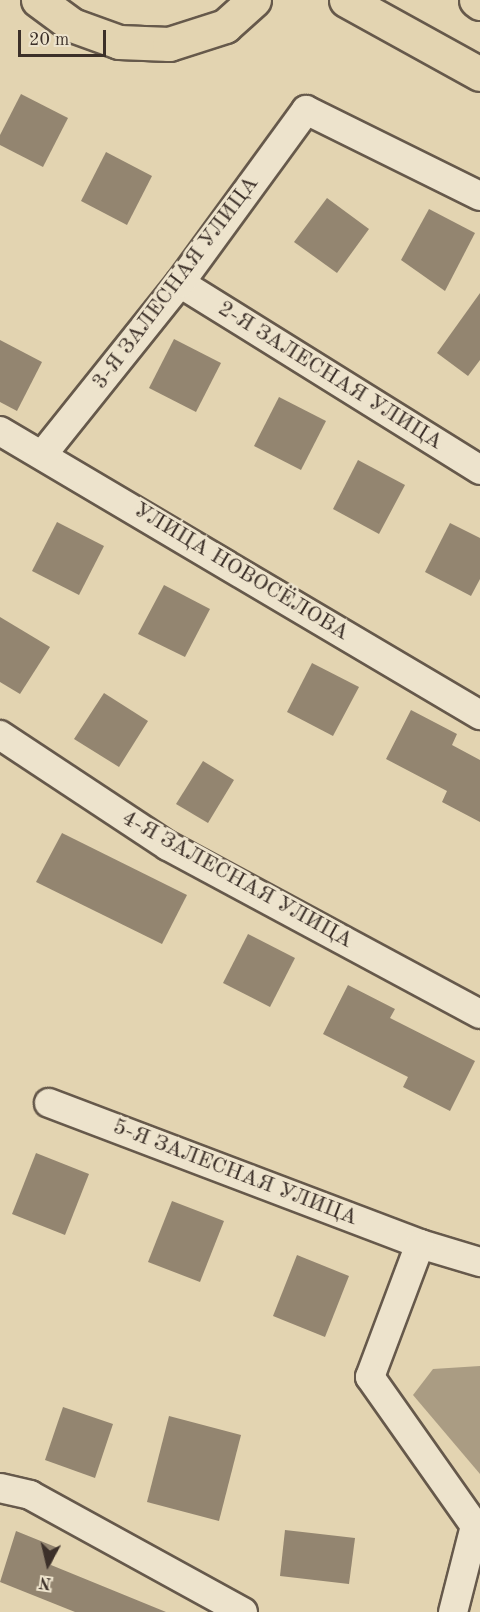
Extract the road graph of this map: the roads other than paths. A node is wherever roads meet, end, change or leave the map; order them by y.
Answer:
1 (38, 0) edge
2 (254, 0) edge
3 (346, 0) edge
4 (476, 0) edge
5 (480, 3) edge
6 (480, 74) edge
7 (480, 196) edge
8 (180, 283) junction
9 (0, 430) edge
10 (43, 454) junction
11 (480, 470) edge
12 (480, 715) edge
13 (0, 735) edge
14 (480, 1014) edge
15 (49, 1103) dead end
16 (420, 1244) junction
17 (480, 1262) edge
18 (0, 1488) edge
19 (243, 1612) edge
20 (453, 1612) edge

1 - 2 main road
3 - 6 main road
4 - 5 main road
7 - 8 street, 3-Я ЗАЛЕСНАЯ УЛИЦА
8 - 10 street, 3-Я ЗАЛЕСНАЯ УЛИЦА
8 - 11 street, 2-Я ЗАЛЕСНАЯ УЛИЦА
9 - 10 street, УЛИЦА НОВОСЁЛОВА
10 - 12 street, УЛИЦА НОВОСЁЛОВА
13 - 14 street, 4-Я ЗАЛЕСНАЯ УЛИЦА
15 - 16 street, 5-Я ЗАЛЕСНАЯ УЛИЦА
16 - 17 street, 5-Я ЗАЛЕСНАЯ УЛИЦА
16 - 20 street
18 - 19 street

